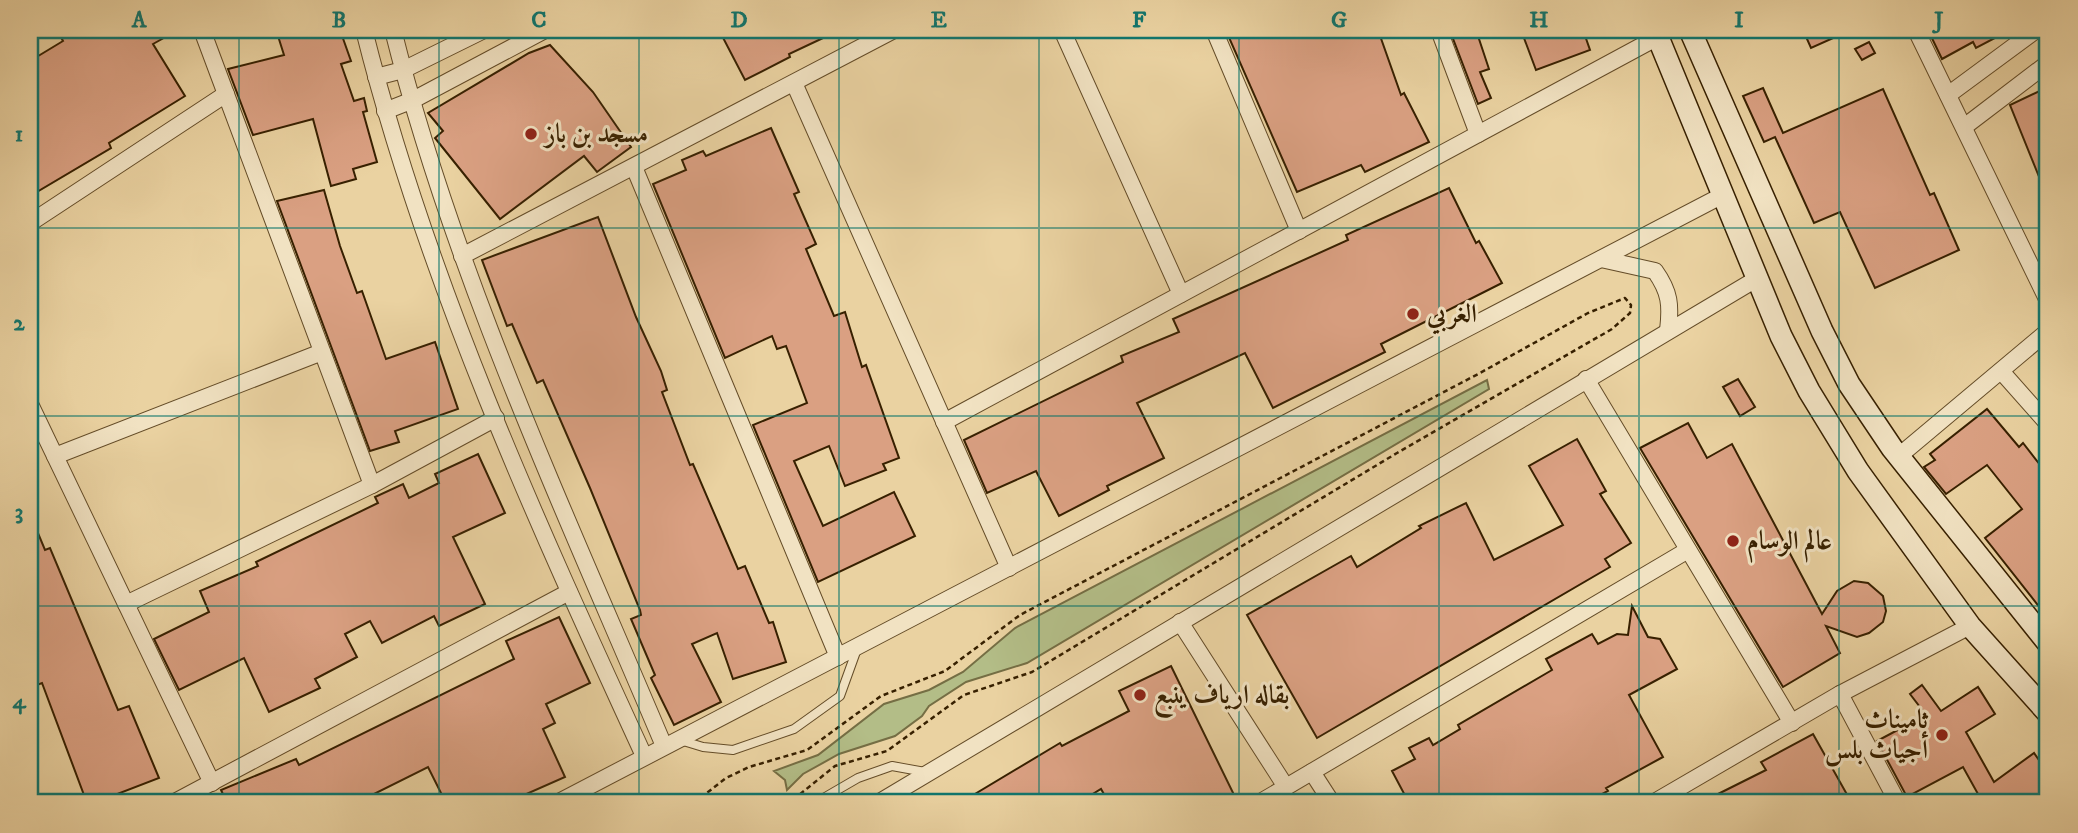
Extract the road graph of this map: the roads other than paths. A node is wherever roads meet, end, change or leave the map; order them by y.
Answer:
1 (202, 30) edge
2 (364, 30) edge
3 (393, 30) edge
4 (484, 30) edge
5 (545, 30) edge
6 (894, 30) edge
7 (1062, 30) edge
8 (1214, 30) edge
9 (1439, 30) edge
10 (1690, 30) edge
11 (1916, 30) edge
12 (2036, 30) edge
13 (1656, 33) edge
14 (2048, 63) edge
15 (403, 70) junction
16 (376, 77) junction
17 (794, 83) junction
18 (226, 94) junction
19 (1948, 95) junction
20 (413, 100) junction
21 (385, 111) junction
22 (1964, 127) junction
23 (1478, 134) junction
24 (634, 167) junction
25 (1723, 195) junction
26 (30, 223) edge
27 (1298, 231) junction
28 (462, 256) junction
29 (1601, 259) junction
30 (1758, 278) junction
31 (1181, 294) junction
32 (2048, 301) edge
33 (1668, 331) junction
34 (2048, 331) edge
35 (323, 352) junction
36 (2001, 371) junction
37 (1586, 379) junction
38 (30, 404) edge
39 (496, 418) junction
40 (944, 422) junction
41 (2048, 424) edge
42 (55, 456) junction
43 (1899, 456) junction
44 (372, 485) junction
45 (1688, 550) junction
46 (1009, 568) junction
47 (569, 592) junction
48 (127, 604) junction
49 (1180, 622) junction
50 (1970, 626) junction
51 (2048, 643) edge
52 (857, 646) junction
53 (838, 657) junction
54 (1840, 694) junction
55 (2048, 713) edge
56 (1792, 723) junction
57 (671, 742) junction
58 (644, 756) junction
59 (1312, 772) junction
60 (928, 773) junction
61 (212, 783) junction
62 (1286, 787) junction
63 (173, 803) edge
64 (557, 803) edge
65 (815, 803) edge
66 (878, 803) edge
67 (1259, 803) edge
68 (1332, 803) edge
69 (1653, 803) edge
70 (1898, 803) edge

1 - 18 street
2 - 16 street
3 - 15 street
4 - 15 street
5 - 20 street
6 - 17 street
7 - 31 street
8 - 27 street
9 - 23 street
10 - 43 main road
11 - 19 street
12 - 19 street
13 - 23 street
13 - 25 main road
14 - 22 street
15 - 16 street
15 - 20 street
16 - 21 street
17 - 24 street
17 - 40 street
18 - 26 street
18 - 35 street
19 - 22 street
20 - 21 street
20 - 28 street
21 - 39 street
22 - 32 street
23 - 27 street
24 - 28 street
24 - 53 street
25 - 29 street
25 - 30 main road
27 - 31 street
28 - 57 street
29 - 33 street
29 - 46 street
30 - 33 street
30 - 50 main road
31 - 40 street
33 - 37 street
34 - 36 street
35 - 42 street
35 - 44 street
36 - 41 street
36 - 43 street
37 - 45 street
37 - 49 street
38 - 42 street
39 - 44 street
39 - 47 street
40 - 46 street
42 - 48 street
43 - 51 main road
44 - 48 street
45 - 56 street
45 - 59 street
46 - 52 street
47 - 58 street
47 - 61 street
48 - 61 street
49 - 60 street
49 - 62 street
50 - 54 street
50 - 55 main road
52 - 53 street
52 - 57 lane
53 - 57 street
54 - 56 street
54 - 70 street
56 - 69 street
57 - 58 street
58 - 64 street
59 - 62 street
59 - 68 street
60 - 65 lane
60 - 66 street
61 - 63 street
62 - 67 street

